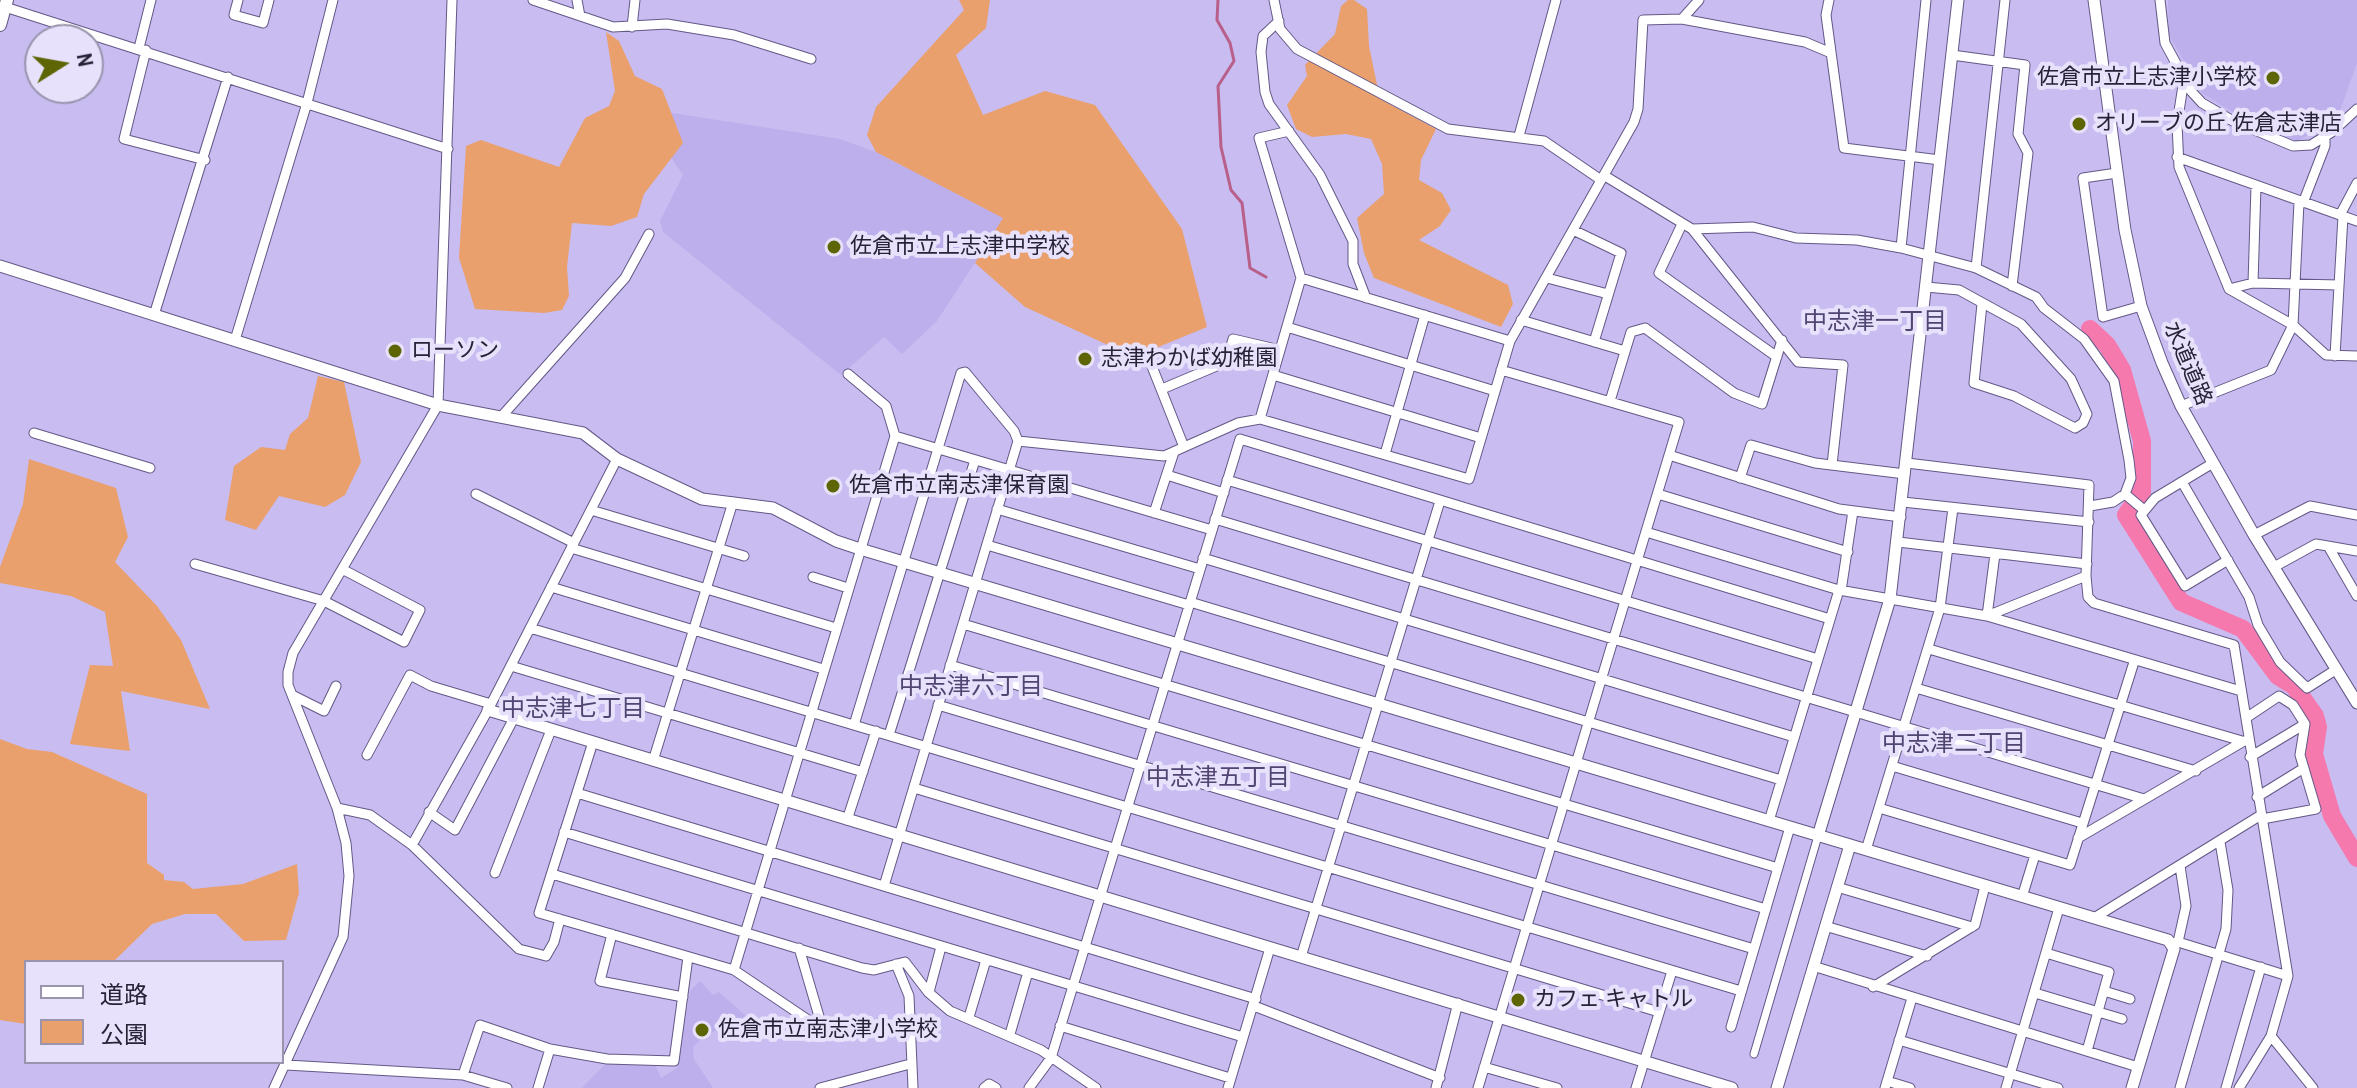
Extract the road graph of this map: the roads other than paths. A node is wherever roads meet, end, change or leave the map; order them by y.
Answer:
1 (151, 0) edge
2 (238, 0) edge
3 (269, 0) edge
4 (333, 0) edge
5 (452, 0) edge
6 (533, 0) edge
7 (577, 0) edge
8 (635, 0) edge
9 (1274, 0) edge
10 (1556, 0) edge
11 (1829, 0) edge
12 (1926, 0) edge
13 (1958, 0) edge
14 (2005, 0) edge
15 (2094, 0) edge
16 (2160, 0) edge
17 (1695, 1) edge
18 (6, 3) edge
19 (580, 16) junction
20 (1682, 19) junction
21 (1279, 21) junction
22 (0, 25) edge
23 (632, 27) junction
24 (142, 49) junction
25 (1831, 53) junction
26 (1952, 55) junction
27 (811, 59) dead end
28 (1998, 61) junction
29 (228, 77) junction
30 (2184, 79) junction
31 (307, 103) junction
32 (2357, 109) edge
33 (1289, 131) junction
34 (1519, 136) junction
35 (2325, 137) junction
36 (448, 149) junction
37 (1910, 157) junction
38 (2177, 157) junction
39 (205, 160) junction
40 (1940, 160) junction
41 (2117, 173) junction
42 (1603, 178) junction
43 (2357, 183) edge
44 (2256, 186) junction
45 (2301, 202) junction
46 (2342, 215) junction
47 (2357, 221) edge
48 (1687, 226) junction
49 (1573, 230) junction
50 (649, 234) dead end
51 (1901, 248) junction
52 (1929, 255) junction
53 (0, 266) edge
54 (1976, 268) junction
55 (1301, 278) junction
56 (1547, 278) junction
57 (2253, 283) junction
58 (2295, 285) junction
59 (2339, 285) junction
60 (2012, 286) junction
61 (1926, 287) junction
62 (2229, 289) junction
63 (1608, 294) junction
64 (1366, 298) junction
65 (1982, 304) junction
66 (2141, 306) junction
67 (154, 315) junction
68 (1425, 315) junction
69 (1521, 320) junction
70 (2293, 325) junction
71 (1287, 327) junction
72 (235, 340) junction
73 (1782, 340) junction
74 (1510, 341) junction
75 (1594, 342) junction
76 (1280, 350) junction
77 (1625, 351) junction
78 (2335, 356) junction
79 (2357, 356) edge
80 (1777, 357) junction
81 (1151, 364) dead end
82 (1410, 366) junction
83 (1501, 370) junction
84 (848, 374) dead end
85 (1273, 375) junction
86 (1162, 389) junction
87 (1495, 391) junction
88 (1610, 401) junction
89 (438, 405) junction
90 (2181, 406) junction
91 (1396, 413) junction
92 (501, 417) junction
93 (1260, 419) junction
94 (34, 433) dead end
95 (895, 436) junction
96 (1481, 438) junction
97 (1018, 441) junction
98 (1184, 447) junction
99 (937, 449) junction
100 (1174, 452) junction
101 (1385, 454) junction
102 (1669, 455) junction
103 (617, 459) junction
104 (975, 460) junction
105 (2213, 463) junction
106 (1832, 465) junction
107 (150, 468) dead end
108 (1906, 468) junction
109 (1009, 470) junction
110 (1167, 475) junction
111 (1740, 478) junction
112 (1227, 480) junction
113 (2182, 482) junction
114 (1224, 493) junction
115 (476, 494) dead end
116 (1658, 494) junction
117 (2125, 494) junction
118 (1440, 501) junction
119 (733, 502) junction
120 (1903, 502) junction
121 (2090, 506) junction
122 (1953, 508) junction
123 (997, 509) junction
124 (591, 510) junction
125 (2144, 510) junction
126 (1853, 511) junction
127 (1154, 513) junction
128 (2357, 515) edge
129 (1901, 517) junction
130 (1215, 519) junction
131 (2089, 522) junction
132 (1212, 530) junction
133 (1646, 532) junction
134 (2254, 535) junction
135 (1428, 541) junction
136 (1898, 542) junction
137 (572, 545) junction
138 (987, 545) junction
139 (2328, 546) junction
140 (1948, 548) junction
141 (718, 549) junction
142 (860, 549) junction
143 (2357, 551) edge
144 (1848, 552) junction
145 (1995, 554) junction
146 (744, 556) dead end
147 (2228, 560) junction
148 (903, 561) junction
149 (1637, 561) junction
150 (1202, 563) junction
151 (195, 564) dead end
152 (2087, 564) junction
153 (2274, 567) junction
154 (342, 569) junction
155 (940, 572) junction
156 (2086, 576) junction
157 (813, 577) dead end
158 (1416, 580) junction
159 (975, 583) junction
160 (551, 587) junction
161 (706, 588) junction
162 (848, 588) junction
163 (1840, 591) junction
164 (2357, 596) edge
165 (1626, 599) junction
166 (1890, 599) junction
167 (324, 601) junction
168 (1190, 603) junction
169 (1940, 608) junction
170 (1987, 616) junction
171 (1404, 619) junction
172 (1830, 619) junction
173 (963, 624) junction
174 (530, 628) junction
175 (836, 628) junction
176 (694, 630) junction
177 (1613, 640) junction
178 (1178, 642) junction
179 (1929, 649) junction
180 (1818, 659) junction
181 (1391, 662) junction
182 (2134, 662) junction
183 (950, 665) junction
184 (511, 666) junction
185 (823, 669) junction
186 (2337, 669) junction
187 (681, 673) junction
188 (1602, 679) junction
189 (336, 686) dead end
190 (1164, 686) junction
191 (1916, 688) junction
192 (2241, 691) junction
193 (292, 695) junction
194 (1806, 698) junction
195 (2356, 700) edge
196 (1378, 704) junction
197 (938, 705) junction
198 (2120, 705) junction
199 (490, 707) junction
200 (811, 712) junction
201 (668, 713) junction
202 (1856, 713) junction
203 (514, 718) junction
204 (2246, 718) junction
205 (1589, 720) junction
206 (2305, 724) junction
207 (854, 725) junction
208 (1152, 727) junction
209 (1904, 728) junction
210 (551, 730) junction
211 (876, 731) junction
212 (889, 735) junction
213 (1794, 737) junction
214 (2246, 741) junction
215 (593, 742) junction
216 (2107, 745) junction
217 (926, 746) junction
218 (1365, 746) junction
219 (799, 753) junction
220 (367, 755) dead end
221 (2250, 757) junction
222 (653, 761) junction
223 (1576, 763) junction
224 (1140, 766) junction
225 (1892, 766) junction
226 (2304, 768) junction
227 (2196, 771) junction
228 (863, 772) junction
229 (1781, 780) junction
230 (2095, 785) junction
231 (1353, 787) junction
232 (914, 788) junction
233 (577, 793) junction
234 (2257, 797) junction
235 (2144, 799) junction
236 (785, 802) junction
237 (1564, 803) junction
238 (1127, 807) junction
239 (337, 808) junction
240 (1879, 808) junction
241 (429, 812) junction
242 (2262, 817) junction
243 (847, 820) junction
244 (1769, 821) junction
245 (2082, 823) junction
246 (1341, 826) junction
247 (1790, 827) junction
248 (564, 832) junction
249 (899, 835) junction
250 (1818, 836) junction
251 (2078, 838) junction
252 (2220, 842) junction
253 (1552, 843) junction
254 (412, 845) junction
255 (1850, 845) junction
256 (1115, 848) junction
257 (1866, 850) junction
258 (770, 852) junction
259 (2035, 855) junction
260 (2180, 866) junction
261 (1328, 867) junction
262 (1778, 868) junction
263 (495, 873) dead end
264 (552, 874) junction
265 (1539, 885) junction
266 (884, 886) junction
267 (1985, 886) junction
268 (1837, 887) junction
269 (758, 892) junction
270 (1100, 897) junction
271 (2022, 897) junction
272 (1316, 908) junction
273 (2059, 908) junction
274 (1766, 909) junction
275 (2094, 918) junction
276 (560, 919) junction
277 (1825, 926) junction
278 (1527, 927) junction
279 (1972, 927) junction
280 (745, 933) junction
281 (612, 934) junction
282 (2175, 942) junction
283 (941, 947) junction
284 (1085, 947) junction
285 (799, 948) junction
286 (1270, 948) junction
287 (1754, 949) junction
288 (2046, 953) junction
289 (2219, 955) junction
290 (1927, 956) junction
291 (688, 957) junction
292 (1301, 957) junction
293 (986, 960) junction
294 (896, 964) junction
295 (1813, 966) junction
296 (2261, 967) junction
297 (1514, 968) junction
298 (734, 970) junction
299 (1672, 971) junction
300 (1028, 972) junction
301 (2288, 976) junction
302 (1073, 986) junction
303 (1873, 987) junction
304 (1741, 991) junction
305 (2104, 991) junction
306 (929, 992) junction
307 (2035, 993) junction
308 (683, 997) junction
309 (1912, 998) junction
310 (2130, 999) dead end
311 (1255, 1002) junction
312 (1458, 1003) junction
313 (1659, 1012) junction
314 (2098, 1013) junction
315 (969, 1017) junction
316 (1499, 1017) junction
317 (2122, 1019) dead end
318 (1060, 1026) junction
319 (1731, 1027) dead end
320 (2023, 1032) junction
321 (1010, 1034) junction
322 (2271, 1036) junction
323 (1243, 1037) junction
324 (1899, 1040) junction
325 (550, 1049) junction
326 (2087, 1051) junction
327 (1754, 1054) dead end
328 (1051, 1058) junction
329 (1644, 1060) junction
330 (910, 1064) junction
331 (286, 1065) junction
332 (1484, 1067) junction
333 (2138, 1067) junction
334 (2011, 1074) junction
335 (463, 1075) junction
336 (1440, 1078) junction
337 (1229, 1083) edge
338 (1886, 1084) edge
339 (274, 1088) edge
340 (507, 1088) edge
341 (538, 1088) edge
342 (820, 1088) edge
343 (913, 1088) edge
344 (984, 1088) edge
345 (996, 1088) edge
346 (1029, 1088) edge
347 (1096, 1088) edge
348 (1436, 1088) edge
349 (1478, 1088) edge
350 (1557, 1088) edge
351 (1636, 1088) edge
352 (1732, 1088) edge
353 (1777, 1088) edge
354 (1910, 1088) edge
355 (2006, 1088) edge
356 (2058, 1088) edge
357 (2132, 1088) edge
358 (2180, 1088) edge
359 (2226, 1088) edge
360 (2239, 1088) edge
361 (2313, 1088) edge

1 - 24 street
2 - 3 street
4 - 31 street
5 - 36 street
6 - 19 street
7 - 19 street
8 - 23 street
9 - 21 street
10 - 34 street
11 - 25 street
12 - 37 street
13 - 26 street
14 - 28 street
15 - 41 street, 水道道路
16 - 30 street
17 - 20 street
18 - 22 main road
18 - 24 street
19 - 23 street
20 - 25 street
20 - 42 street
21 - 33 street
21 - 34 street
23 - 27 street
24 - 29 street
24 - 39 street
25 - 37 street
26 - 28 street
26 - 40 street
28 - 54 street
28 - 60 street
29 - 31 street
29 - 39 street
30 - 35 street
30 - 38 street
31 - 36 street
31 - 72 street
32 - 35 street
33 - 55 street
33 - 64 street
34 - 42 street
35 - 45 street
36 - 89 street
37 - 40 street
37 - 51 street
38 - 44 street
38 - 62 street
39 - 67 street
40 - 52 street
41 - 66 street, 水道道路
41 - 66 street
42 - 48 street
42 - 49 street
43 - 46 street
44 - 45 street
44 - 57 street
45 - 46 street
45 - 58 street
46 - 47 street
46 - 59 street
48 - 51 street
48 - 73 street
48 - 80 street
49 - 56 street
49 - 63 street
50 - 92 street
51 - 52 street
52 - 54 street
52 - 61 street
53 - 67 street
54 - 60 street
55 - 64 street
55 - 71 street
56 - 63 street
56 - 69 street
57 - 58 street
57 - 62 street
58 - 59 street
58 - 70 street
59 - 78 street
60 - 117 street
61 - 65 street
61 - 108 street
62 - 70 street
63 - 75 street
64 - 68 street
65 - 65 street
66 - 90 street, 水道道路
67 - 72 street
68 - 74 street
68 - 82 street
69 - 74 street
69 - 75 street
70 - 78 street
70 - 90 street
71 - 76 street
71 - 82 street
72 - 89 street
73 - 80 street
73 - 106 street
74 - 83 street
75 - 77 street
76 - 85 street
76 - 86 street
77 - 80 street
77 - 88 street
78 - 79 street
81 - 86 street
82 - 87 street
82 - 91 street
83 - 87 street
83 - 88 street
84 - 95 street
85 - 91 street
85 - 93 street
86 - 98 street
87 - 96 street
88 - 102 street
89 - 92 street
89 - 154 street
90 - 105 street, 水道道路
91 - 96 street
91 - 101 street
92 - 103 street
93 - 98 street
93 - 101 street
94 - 107 street
95 - 99 street
95 - 142 street
96 - 101 street
97 - 99 street
97 - 100 street
97 - 109 street
98 - 100 street
99 - 104 street
99 - 148 street
100 - 110 street
102 - 111 street
102 - 116 street
103 - 119 street
103 - 124 street
104 - 109 street
104 - 155 street
105 - 113 street
105 - 134 street, 水道道路
106 - 108 street
106 - 111 street
108 - 120 street
108 - 121 street
109 - 123 street
109 - 127 street
110 - 114 street
110 - 127 street
111 - 126 street
112 - 114 street
112 - 118 street
112 - 135 street
113 - 125 street
113 - 147 street
114 - 130 street
115 - 137 street
116 - 133 street
116 - 144 street
117 - 121 street
117 - 125 street
118 - 135 street
118 - 149 street
119 - 141 street
119 - 142 street
120 - 122 street
120 - 129 street
121 - 131 street
122 - 131 street
122 - 140 street
123 - 138 street
123 - 150 street
124 - 137 street
124 - 141 street
125 - 147 street
126 - 129 street
126 - 144 street
127 - 132 street
128 - 134 street
129 - 136 street
130 - 132 street
130 - 158 street
131 - 152 street
132 - 150 street
133 - 149 street
133 - 163 street
134 - 153 street, 水道道路
135 - 158 street
135 - 165 street
136 - 140 street
136 - 166 street
137 - 160 street
137 - 161 street
138 - 159 street
138 - 168 street
139 - 143 street
139 - 153 street
139 - 164 street
140 - 145 street
140 - 169 street
141 - 146 street
141 - 161 street
142 - 148 street
142 - 162 street
144 - 163 street
145 - 152 street
145 - 170 street
147 - 186 street
148 - 155 street
148 - 207 street
149 - 165 street
149 - 172 street
150 - 168 street
150 - 171 street
151 - 167 street
152 - 156 street
153 - 186 street, 水道道路
154 - 167 street
154 - 167 street
155 - 159 street
155 - 212 street
156 - 170 street
156 - 192 street
157 - 162 street
158 - 171 street
158 - 177 street
159 - 173 street
159 - 178 street
160 - 174 street
160 - 176 street
161 - 175 street
161 - 176 street
162 - 175 street
163 - 166 street
163 - 172 street
165 - 177 street
165 - 180 street
166 - 169 street
166 - 202 street
167 - 193 street
168 - 178 street
168 - 181 street
169 - 170 street
169 - 179 street
170 - 182 street
171 - 181 street
171 - 188 street
172 - 180 street
173 - 183 street
173 - 190 street
174 - 184 street
174 - 187 street
175 - 185 street
176 - 185 street
176 - 187 street
177 - 188 street
177 - 194 street
178 - 190 street
178 - 196 street
179 - 191 street
179 - 198 street
180 - 194 street
181 - 196 street
181 - 205 street
182 - 192 street
182 - 198 street
183 - 197 street
183 - 208 street
184 - 199 street
184 - 201 street
185 - 200 street
186 - 195 street, 水道道路
187 - 200 street
187 - 201 street
188 - 205 street
188 - 213 street
189 - 193 street
190 - 208 street
190 - 218 street
191 - 209 street
191 - 216 street
192 - 204 street
193 - 239 street
194 - 202 street
194 - 213 street
196 - 218 street
196 - 223 street
197 - 217 street
197 - 224 street
198 - 214 street
198 - 216 street
199 - 203 street
199 - 220 street
199 - 241 street
200 - 207 street
200 - 219 street
201 - 219 street
201 - 222 street
202 - 209 street
202 - 250 street
203 - 210 street
203 - 241 street
204 - 206 street
204 - 214 street
205 - 223 street
205 - 229 street
206 - 221 street
206 - 226 street
207 - 211 street
208 - 224 street
208 - 231 street
209 - 225 street
209 - 230 street
210 - 215 street
210 - 263 street
211 - 212 street
211 - 228 street
212 - 217 street
213 - 229 street
214 - 221 street
214 - 227 street
215 - 222 street
215 - 233 street
216 - 227 street
216 - 230 street
217 - 232 street
217 - 238 street
218 - 231 street
218 - 237 street
219 - 228 street
219 - 236 street
221 - 234 street
222 - 236 street
223 - 237 street
223 - 244 street
224 - 238 street
224 - 246 street
225 - 240 street
225 - 245 street
226 - 234 street
226 - 242 street
227 - 235 street
228 - 243 street
229 - 244 street
230 - 235 street
230 - 245 street
231 - 246 street
231 - 253 street
232 - 249 street
232 - 256 street
233 - 248 street
233 - 258 street
234 - 242 street
235 - 251 street
236 - 243 street
236 - 258 street
237 - 253 street
237 - 262 street
238 - 256 street
238 - 261 street
239 - 254 street
239 - 331 street
240 - 257 street
240 - 259 street
241 - 254 street
242 - 252 street
242 - 301 street
243 - 249 street
244 - 247 street
245 - 251 street
246 - 261 street
246 - 265 street
247 - 250 street
247 - 262 street
248 - 264 street
248 - 269 street
249 - 266 street
249 - 270 street
250 - 255 street
250 - 327 street
251 - 259 street
252 - 260 street
252 - 289 street
253 - 265 street
253 - 274 street
254 - 276 street
255 - 257 street
255 - 268 street
256 - 270 street
256 - 272 street
257 - 267 street
258 - 266 street
258 - 269 street
259 - 271 street
260 - 275 street
260 - 282 street
261 - 272 street
261 - 278 street
262 - 274 street
264 - 276 street
264 - 280 street
265 - 278 street
265 - 287 street
266 - 284 street
267 - 271 street
267 - 279 street
268 - 277 street
268 - 279 street
269 - 280 street
269 - 283 street
270 - 284 street
270 - 286 street
271 - 273 street
272 - 292 street
272 - 297 street
273 - 275 street
273 - 288 street
274 - 287 street
275 - 282 street
276 - 281 street
277 - 290 street
277 - 295 street
278 - 297 street
278 - 299 street
279 - 290 street
280 - 285 street
280 - 298 street
281 - 291 street
281 - 308 street
282 - 289 street
282 - 333 street
283 - 293 street
283 - 306 street
284 - 302 street
284 - 311 street
285 - 294 street
285 - 298 street
286 - 292 street
286 - 311 street
287 - 304 street
288 - 305 street
288 - 307 street
289 - 296 street
289 - 358 street
290 - 303 street
291 - 298 street
291 - 308 street
292 - 312 street
293 - 300 street
293 - 315 street
294 - 306 street
294 - 330 street
295 - 303 street
295 - 353 street
296 - 301 street
296 - 359 street
297 - 313 street
297 - 316 street
299 - 304 street
299 - 313 street
300 - 302 street
300 - 321 street
301 - 322 street
302 - 318 street
302 - 323 street
303 - 309 street
304 - 319 street
305 - 310 street
305 - 314 street
306 - 315 street
307 - 314 street
307 - 320 street
308 - 325 street
309 - 320 street
309 - 324 street
311 - 323 street
311 - 336 street
312 - 316 street
312 - 336 street
313 - 329 street
314 - 317 street
314 - 326 street
315 - 321 street
316 - 329 street
316 - 332 street
318 - 328 street
318 - 337 street
320 - 326 street
320 - 334 street
321 - 328 street
322 - 360 street
322 - 361 street
323 - 337 street
324 - 334 street
324 - 338 street
325 - 335 street
325 - 341 street
326 - 333 street
328 - 346 street
328 - 347 street
329 - 351 street
329 - 352 street
330 - 342 street
330 - 343 street
331 - 335 street
331 - 339 street
332 - 349 street
332 - 350 street
333 - 357 street
334 - 355 street
334 - 356 street
335 - 340 street
336 - 348 street
338 - 354 street
344 - 345 street

